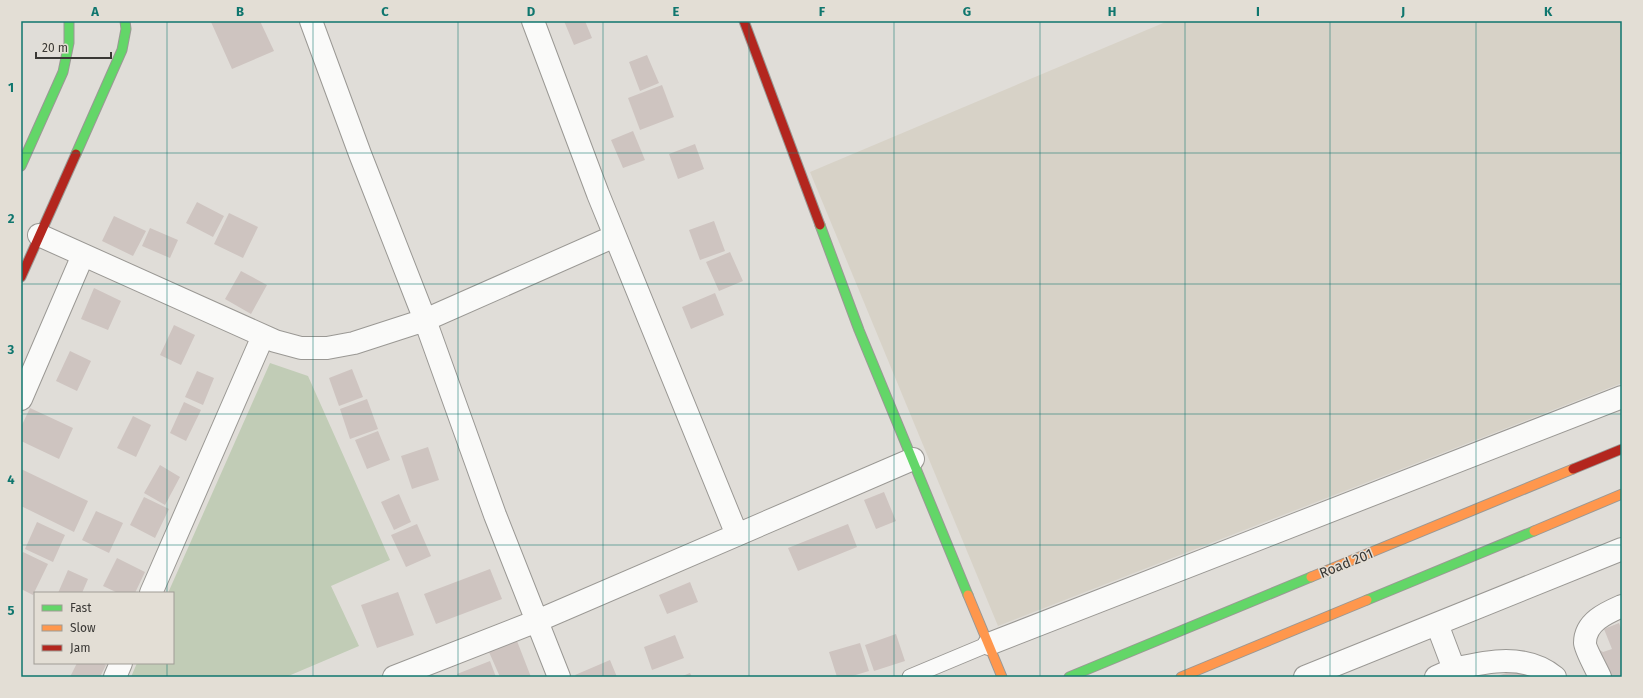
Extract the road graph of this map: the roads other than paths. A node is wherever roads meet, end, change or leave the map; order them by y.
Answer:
1 (69, 21) edge
2 (125, 21) edge
3 (311, 21) edge
4 (533, 21) edge
5 (744, 21) edge
6 (21, 166) edge
7 (39, 235) junction
8 (616, 236) junction
9 (83, 255) junction
10 (21, 277) edge
11 (425, 320) junction
12 (263, 336) junction
13 (1622, 397) edge
14 (21, 399) edge
15 (1622, 449) edge
16 (912, 459) junction
17 (1622, 494) edge
18 (737, 535) junction
19 (1621, 554) edge
20 (151, 592) edge
21 (1622, 606) edge
22 (537, 621) junction
23 (1437, 624) junction
24 (989, 644) junction
25 (121, 664) edge
26 (1445, 673) edge
27 (115, 677) edge
28 (394, 677) edge
29 (559, 677) edge
30 (910, 677) edge
31 (1002, 677) edge
32 (1069, 677) edge
33 (1181, 677) edge
34 (1304, 677) edge
35 (1555, 677) edge
36 (1600, 677) edge

1 - 6 street
2 - 7 street
3 - 11 street
4 - 8 street
5 - 16 street
7 - 9 street
7 - 10 street
8 - 11 street
8 - 18 street
9 - 12 street
9 - 14 street
11 - 12 street
11 - 22 street
12 - 20 street
13 - 24 street
15 - 32 street, Road 201
16 - 18 street
16 - 24 street
17 - 33 street
18 - 22 street
19 - 23 street
21 - 36 street
22 - 28 street
22 - 29 street
23 - 26 street
23 - 34 street
24 - 30 lane
24 - 31 street
25 - 27 street
26 - 35 street

